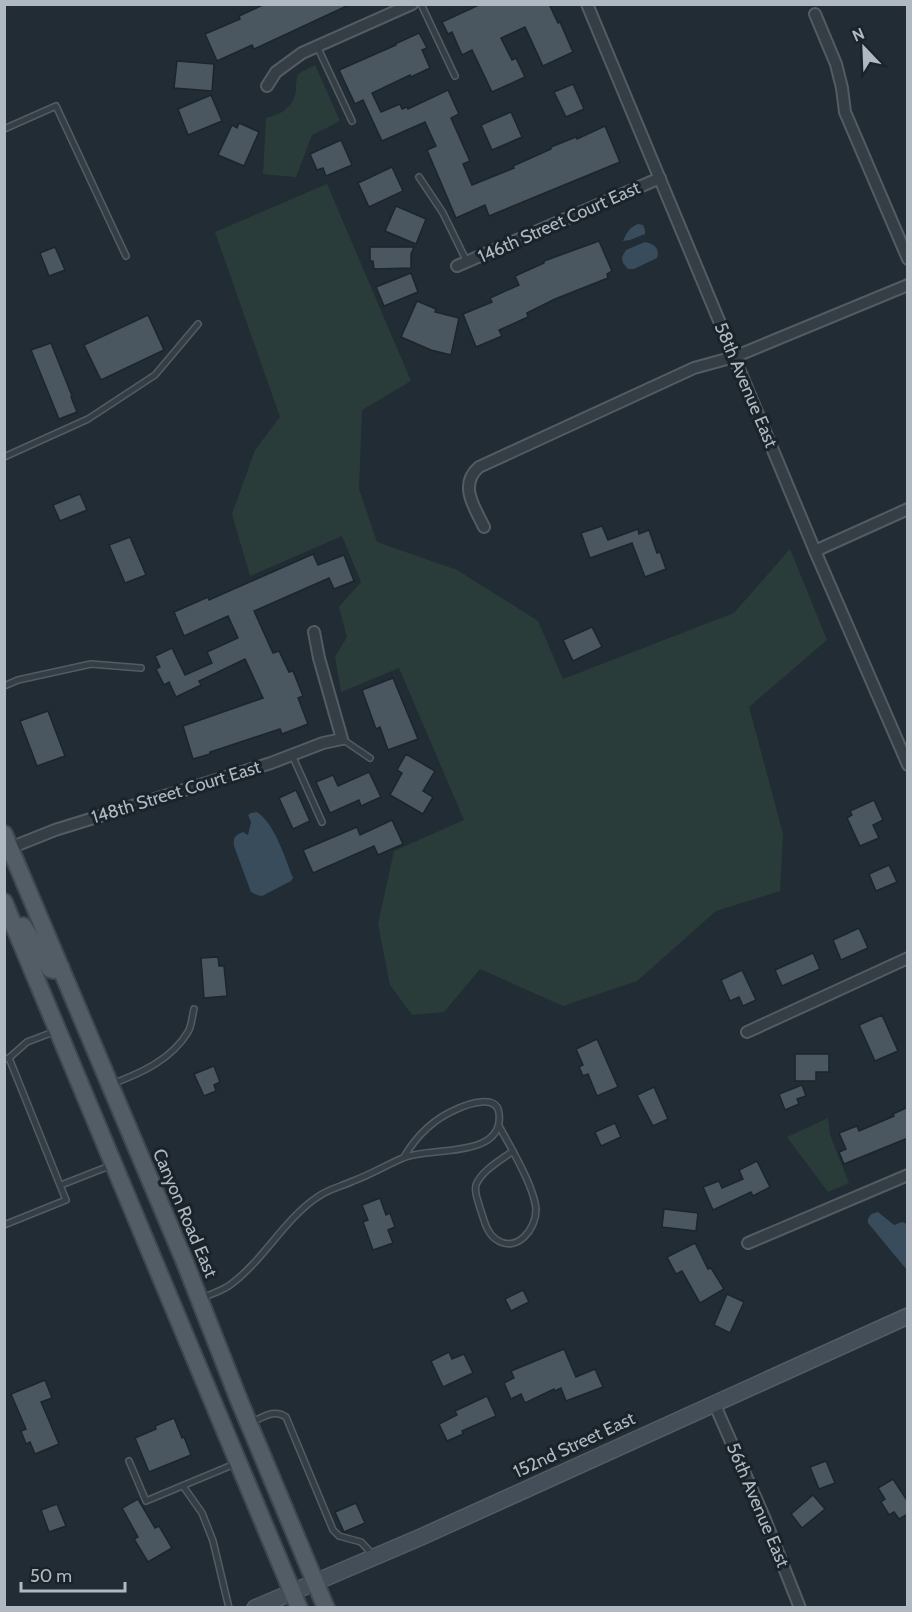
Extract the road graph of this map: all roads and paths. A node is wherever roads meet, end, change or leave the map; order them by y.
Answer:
1 (412, 4) edge
2 (421, 4) edge
3 (587, 4) edge
4 (815, 14) dead end
5 (317, 46) junction
6 (455, 76) dead end
7 (267, 86) dead end
8 (352, 121) dead end
9 (4, 129) edge
10 (418, 177) dead end
11 (660, 178) junction
12 (126, 256) dead end
13 (908, 259) edge
14 (462, 264) joint
15 (908, 285) edge
16 (198, 324) dead end
17 (734, 357) junction
18 (4, 457) edge
19 (908, 509) edge
20 (484, 527) dead end
21 (815, 551) junction
22 (314, 632) dead end
23 (141, 668) dead end
24 (4, 686) edge
25 (342, 739) junction
26 (292, 755) junction
27 (370, 758) dead end
28 (908, 765) edge
29 (322, 822) dead end
30 (7, 841) edge
31 (4, 897) edge
32 (4, 902) edge
33 (908, 958) edge
34 (61, 968) junction
35 (194, 1009) dead end
36 (57, 1030) junction
37 (747, 1032) dead end
38 (7, 1058) edge
39 (110, 1084) junction
40 (499, 1126) junction
41 (513, 1151) junction
42 (404, 1157) junction
43 (113, 1164) junction
44 (908, 1175) edge
45 (61, 1185) junction
46 (4, 1225) edge
47 (748, 1243) dead end
48 (200, 1299) junction
49 (908, 1316) edge
50 (714, 1403) junction
51 (249, 1424) junction
52 (129, 1461) dead end
53 (238, 1462) junction
54 (183, 1486) junction
55 (376, 1557) junction
56 (315, 1583) junction
57 (296, 1600) edge
58 (230, 1608) edge
59 (255, 1608) edge
60 (326, 1608) edge
61 (800, 1608) edge

1 - 5 street
2 - 6 lane
3 - 11 street, 58th Avenue East
4 - 13 street
5 - 7 street
5 - 8 lane
9 - 12 lane
10 - 14 lane
11 - 14 street, 146th Street Court East
11 - 17 street, 58th Avenue East
15 - 17 street
16 - 18 lane
17 - 20 street
17 - 21 street, 58th Avenue East
19 - 21 street
21 - 28 street, 58th Avenue East
22 - 25 street
23 - 24 lane
25 - 26 street, 148th Street Court East
25 - 27 lane
26 - 29 lane
26 - 30 street, 148th Street Court East
30 - 34 main road, Canyon Road East
31 - 34 main road
32 - 36 main road
33 - 37 street
34 - 39 main road, Canyon Road East
35 - 39 lane
36 - 38 lane
36 - 43 main road
38 - 45 lane
39 - 48 main road, Canyon Road East
40 - 41 lane
40 - 42 lane
40 - 42 lane
41 - 41 lane
42 - 48 lane
43 - 45 lane
43 - 53 main road
44 - 47 street
45 - 46 lane
48 - 51 main road, Canyon Road East
49 - 50 street, 152nd Street East
50 - 55 street, 152nd Street East
50 - 61 street, 56th Avenue East
51 - 55 lane
51 - 56 main road, Canyon Road East
52 - 54 lane
53 - 54 lane
53 - 57 main road
54 - 58 lane
55 - 56 street, 152nd Street East
56 - 57 street, 152nd Street East
56 - 60 main road, Canyon Road East
57 - 59 street, 152nd Street East

